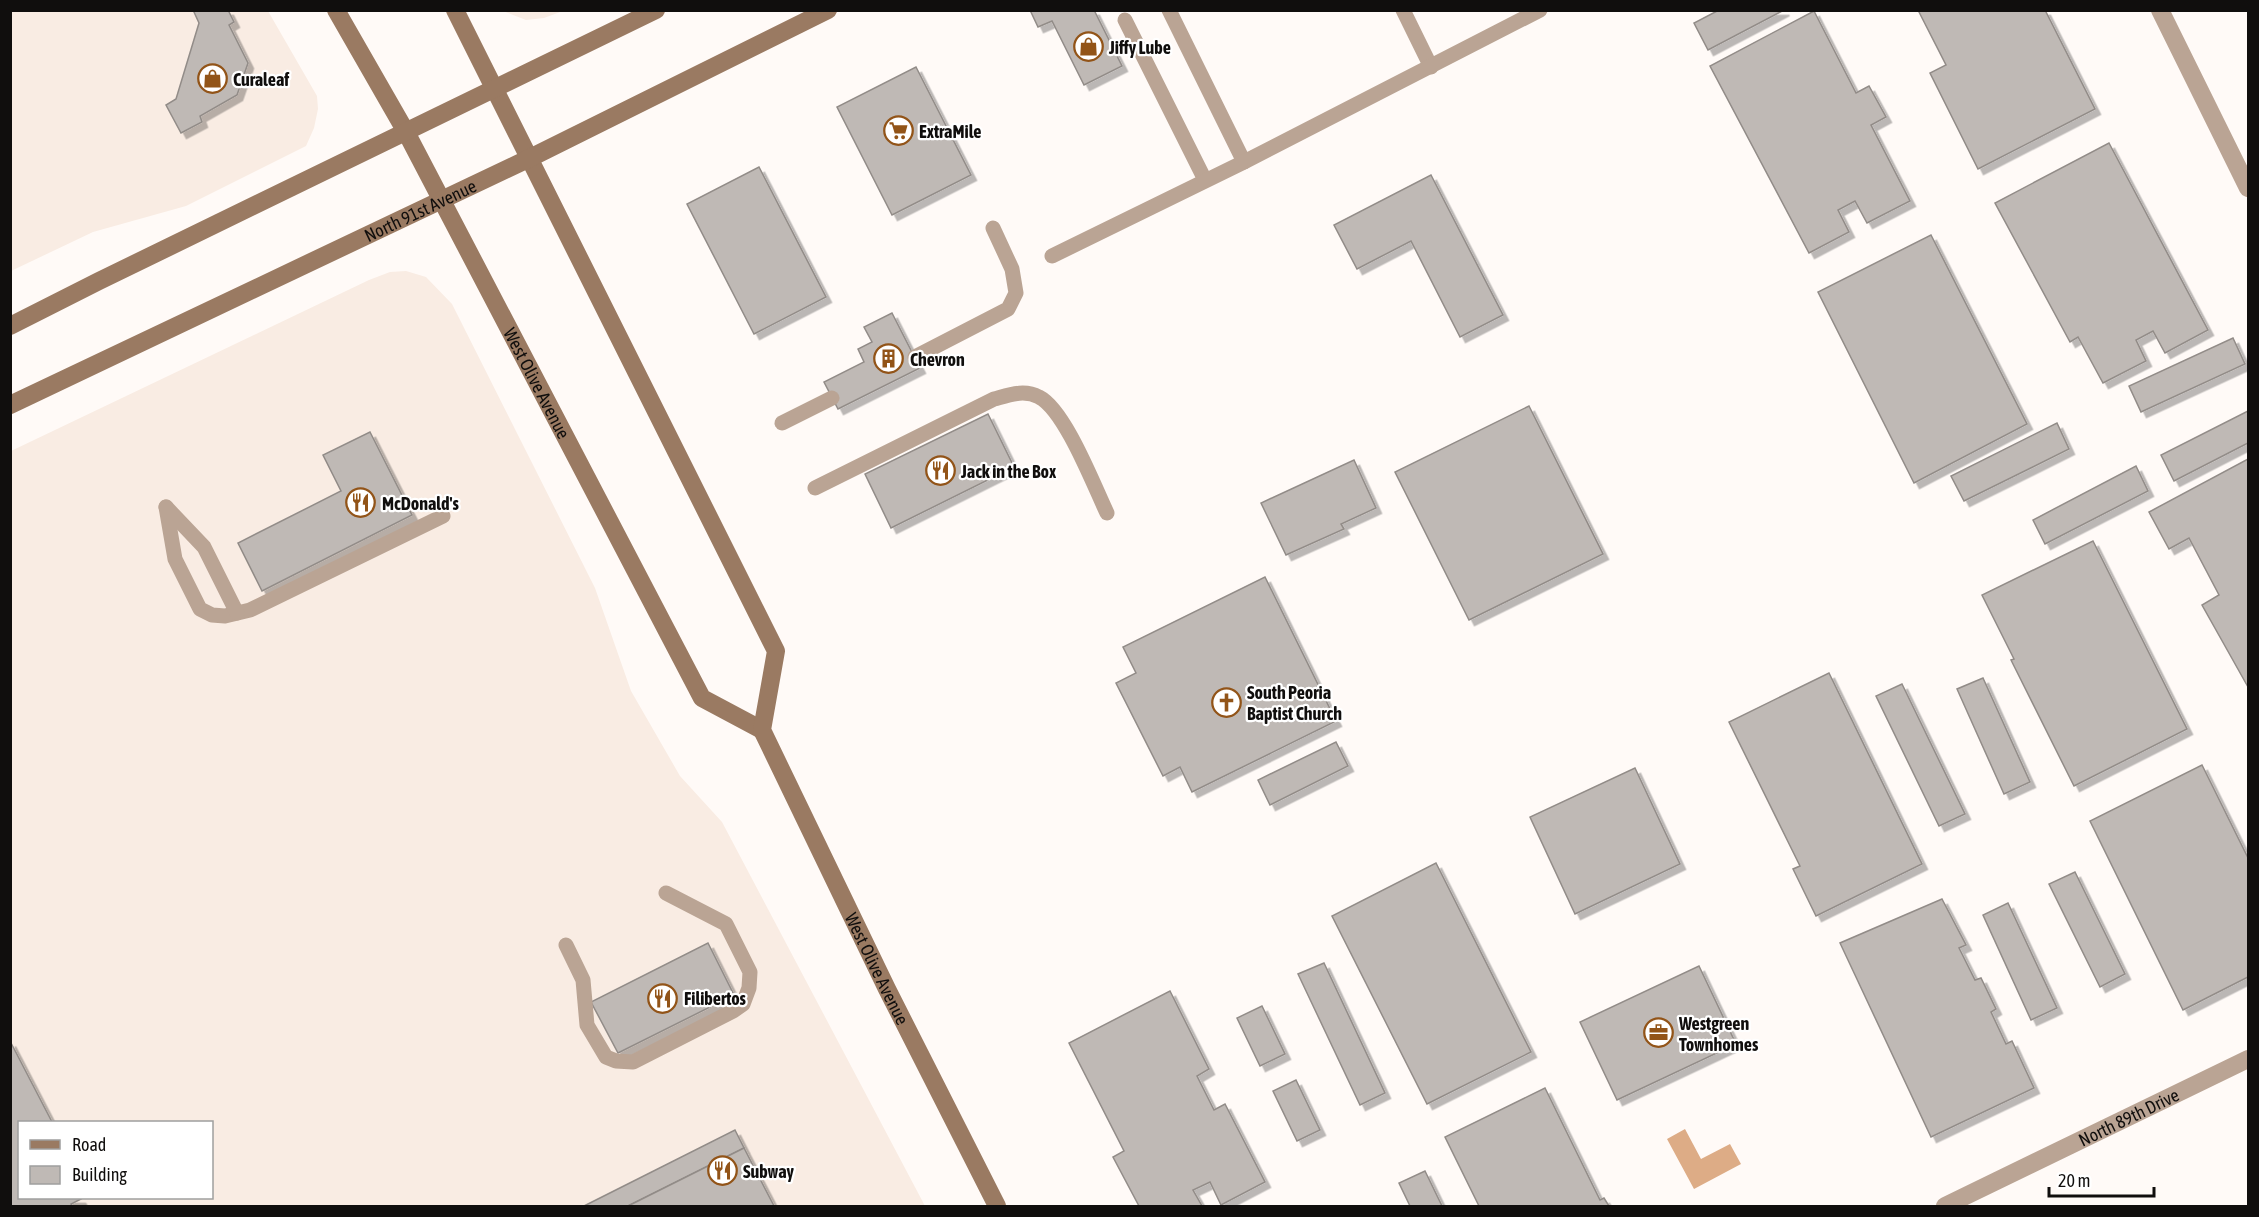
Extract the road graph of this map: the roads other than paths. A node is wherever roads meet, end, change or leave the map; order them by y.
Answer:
1 (336, 10) edge
2 (455, 10) edge
3 (656, 10) edge
4 (828, 10) edge
5 (1169, 10) edge
6 (1403, 10) edge
7 (1540, 10) edge
8 (2160, 10) edge
9 (1125, 20) dead end
10 (1431, 67) junction
11 (495, 89) junction
12 (406, 132) junction
13 (530, 158) junction
14 (1244, 162) junction
15 (1205, 180) junction
16 (2248, 188) edge
17 (442, 201) junction
18 (993, 228) dead end
19 (1052, 256) dead end
20 (10, 326) edge
21 (915, 357) dead end
22 (832, 398) dead end
23 (10, 405) edge
24 (782, 423) dead end
25 (815, 488) dead end
26 (1107, 513) dead end
27 (442, 516) dead end
28 (237, 613) junction
29 (762, 730) junction
30 (666, 893) dead end
31 (566, 945) dead end
32 (2248, 1059) edge
33 (997, 1206) edge
34 (1946, 1206) edge

1 - 12 main road, West Olive Avenue
2 - 11 main road
3 - 11 main road
4 - 13 main road, North 91st Avenue
5 - 14 lane
6 - 10 lane
7 - 10 lane
8 - 16 street
9 - 15 lane
10 - 14 lane
11 - 12 main road
11 - 13 main road
12 - 17 main road, West Olive Avenue
12 - 20 main road
13 - 17 main road, North 91st Avenue
13 - 29 main road
14 - 15 lane
15 - 19 lane
17 - 23 main road, North 91st Avenue
17 - 29 main road, West Olive Avenue
18 - 21 lane
22 - 24 lane
25 - 26 lane
27 - 28 lane
28 - 28 lane
29 - 33 main road, West Olive Avenue
30 - 31 lane
32 - 34 street, North 89th Drive

